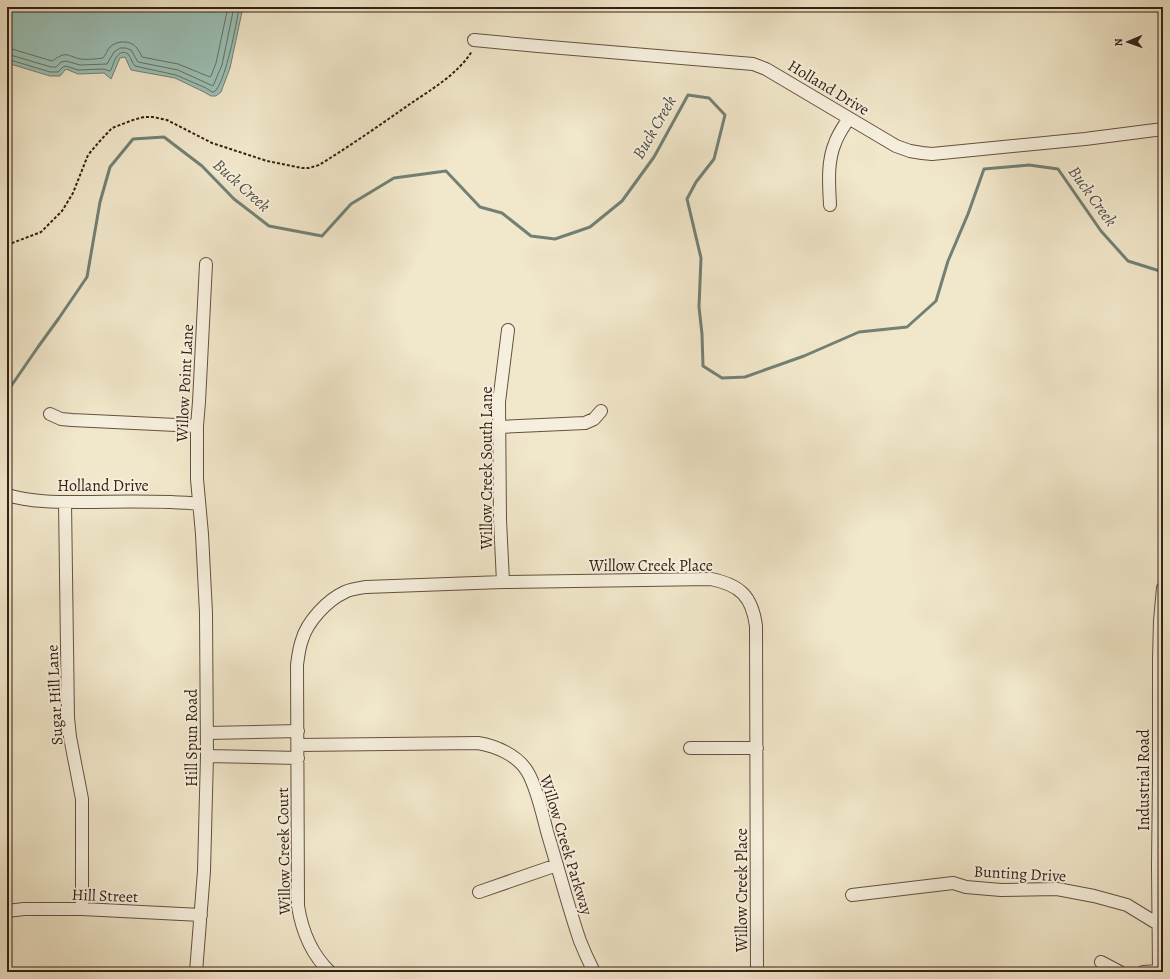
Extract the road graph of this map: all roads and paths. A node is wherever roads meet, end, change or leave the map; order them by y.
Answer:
1 (474, 40) joint
2 (849, 118) junction
3 (1163, 129) edge
4 (830, 205) dead end
5 (7, 245) edge
6 (206, 264) dead end
7 (508, 330) dead end
8 (601, 410) dead end
9 (50, 414) dead end
10 (197, 426) junction
11 (499, 427) junction
12 (7, 495) edge
13 (65, 502) junction
14 (199, 504) junction
15 (503, 582) junction
16 (1163, 588) edge
17 (1161, 697) edge
18 (298, 731) junction
19 (208, 733) junction
20 (298, 744) junction
21 (690, 748) dead end
22 (757, 748) junction
23 (207, 756) junction
24 (298, 758) junction
25 (557, 865) junction
26 (479, 892) dead end
27 (852, 895) dead end
28 (82, 909) junction
29 (7, 911) edge
30 (201, 915) junction
31 (1161, 924) edge
32 (1101, 962) dead end
33 (196, 972) edge
34 (330, 972) edge
35 (594, 972) edge
36 (757, 972) edge
37 (1120, 972) edge
38 (1143, 972) edge
39 (1159, 972) edge

1 - 2 street, Holland Drive
1 - 5 path
2 - 3 street, Holland Drive
2 - 4 street
6 - 10 street, Willow Point Lane
7 - 11 street, Willow Creek South Lane
8 - 11 street
9 - 10 street
10 - 14 street, Willow Point Lane
11 - 15 street, Willow Creek South Lane
12 - 13 street, Holland Drive
13 - 14 street, Holland Drive
13 - 28 street, Sugar Hill Lane
14 - 19 street, Hill Spun Road
15 - 18 street, Willow Creek Place
15 - 22 street, Willow Creek Place
16 - 17 street, Industrial Road
17 - 31 street, Industrial Road
18 - 19 street
18 - 20 street, Willow Creek Place
19 - 23 street, Hill Spun Road
20 - 24 street, Willow Creek Court
20 - 25 street, Willow Creek Parkway
21 - 22 street
22 - 36 street, Willow Creek Place
23 - 24 street
23 - 30 street, Hill Spun Road
24 - 34 street, Willow Creek Court
25 - 26 street
25 - 35 street, Willow Creek Parkway
27 - 31 street, Bunting Drive
28 - 29 street, Hill Street
28 - 30 street, Hill Street
30 - 33 street, Hill Spun Road
31 - 39 street, Industrial Road
32 - 37 street
38 - 39 street

